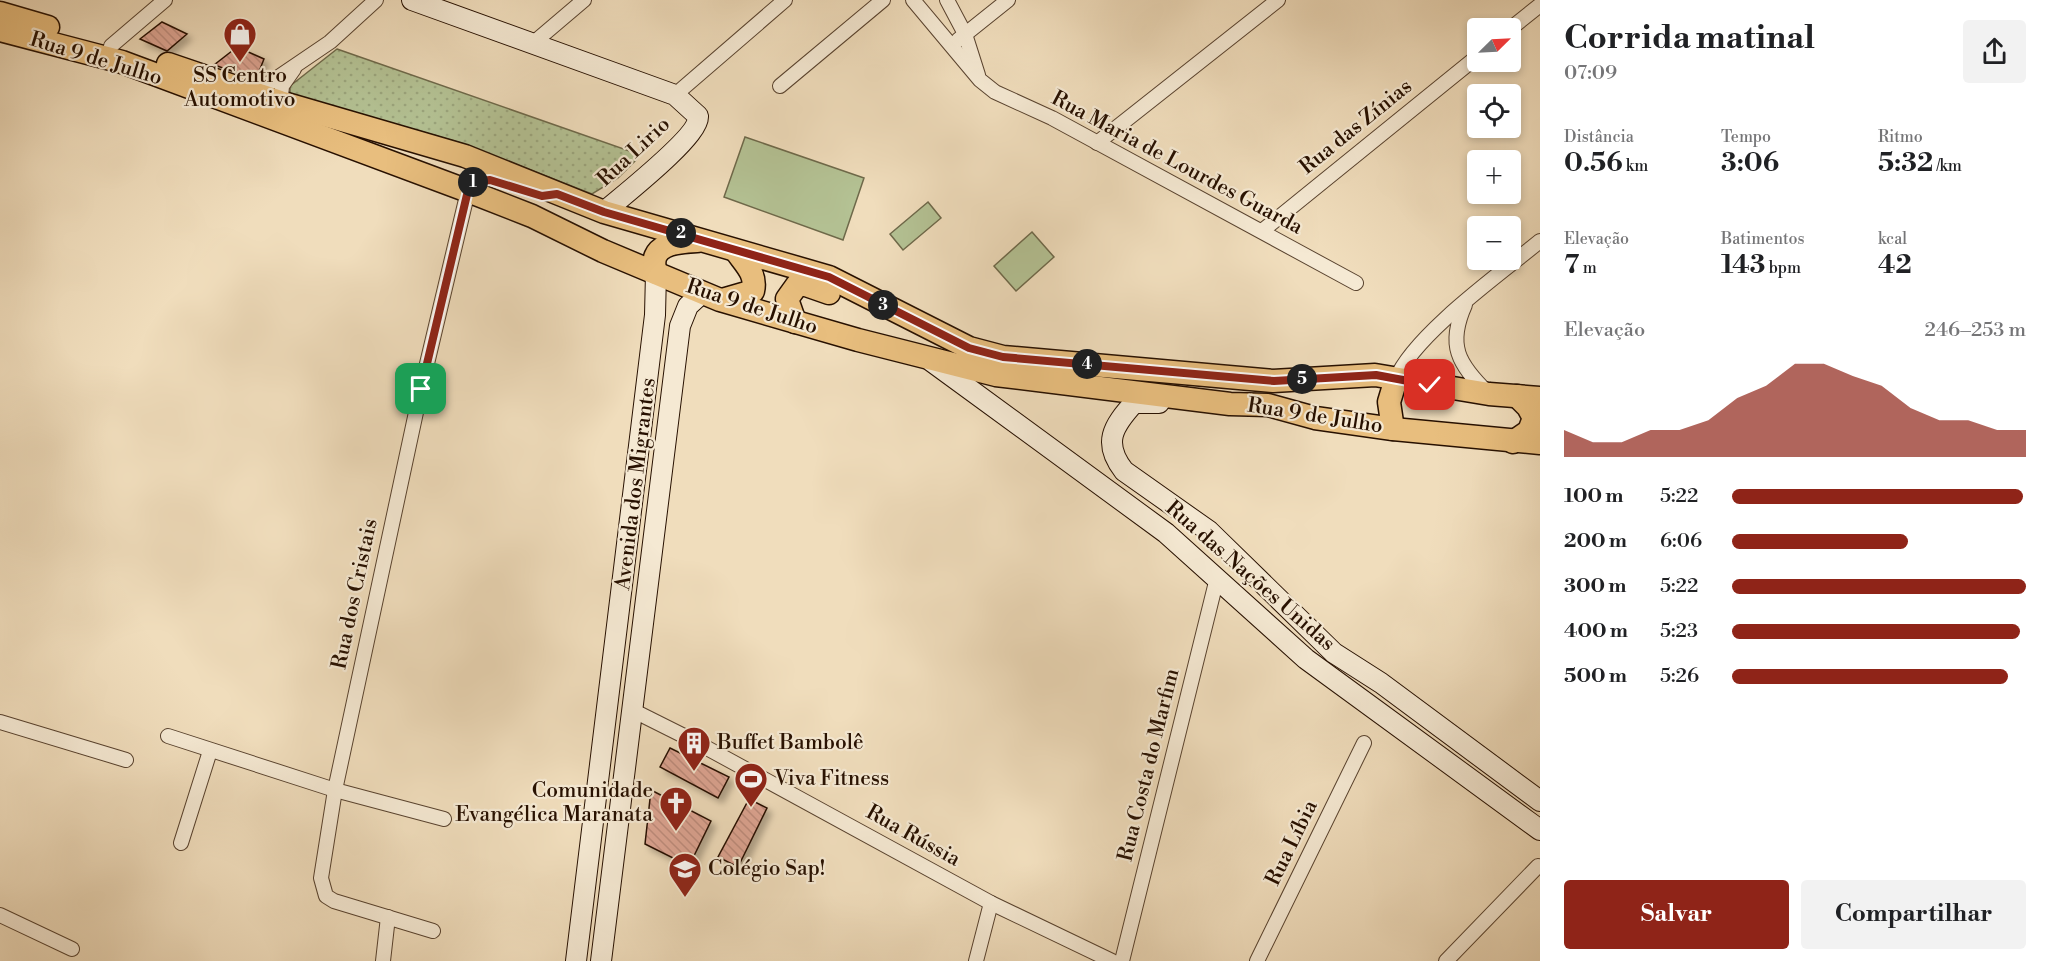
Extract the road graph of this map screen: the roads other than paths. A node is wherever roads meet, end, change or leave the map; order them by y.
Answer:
1 (165, 0) edge
2 (376, 0) edge
3 (412, 0) edge
4 (584, 0) edge
5 (785, 0) edge
6 (883, 0) edge
7 (913, 0) edge
8 (947, 0) edge
9 (1008, 0) edge
10 (1278, 0) edge
11 (1540, 5) edge
12 (0, 13) edge
13 (1521, 20) edge
14 (0, 30) edge
15 (966, 34) junction
16 (531, 45) junction
17 (111, 46) junction
18 (951, 47) junction
19 (1467, 65) edge
20 (294, 69) junction
21 (980, 80) junction
22 (780, 86) dead end
23 (255, 93) junction
24 (675, 94) junction
25 (280, 112) junction
26 (1096, 143) junction
27 (468, 191) junction
28 (557, 194) junction
29 (604, 212) junction
30 (1262, 231) junction
31 (704, 240) junction
32 (1540, 241) edge
33 (736, 251) junction
34 (656, 273) junction
35 (1356, 284) dead end
36 (711, 297) junction
37 (1466, 301) junction
38 (795, 322) junction
39 (969, 348) junction
40 (929, 359) junction
41 (1396, 379) junction
42 (1489, 394) junction
43 (1517, 396) junction
44 (1540, 398) edge
45 (1230, 404) junction
46 (1393, 429) junction
47 (1513, 442) junction
48 (1540, 443) edge
49 (624, 575) junction
50 (1217, 578) junction
51 (635, 688) junction
52 (632, 710) junction
53 (0, 722) edge
54 (168, 736) dead end
55 (1365, 743) dead end
56 (210, 751) junction
57 (126, 760) dead end
58 (600, 767) junction
59 (335, 790) junction
60 (1540, 801) edge
61 (444, 819) dead end
62 (1540, 830) edge
63 (181, 843) dead end
64 (1538, 866) dead end
65 (991, 903) junction
66 (0, 915) edge
67 (388, 917) junction
68 (433, 931) dead end
69 (603, 938) junction
70 (72, 949) dead end
71 (384, 961) edge
72 (576, 961) edge
73 (601, 961) edge
74 (976, 961) edge
75 (1112, 961) edge
76 (1122, 961) edge
77 (1257, 961) edge
78 (1446, 961) edge

1 - 17 street
2 - 20 street
3 - 16 street
4 - 16 street
5 - 24 street
6 - 22 street
7 - 18 street, Rua Maria de Lourdes Guarda
8 - 15 street
9 - 15 street
10 - 26 street
11 - 13 street
12 - 17 main road, Rua 9 de Julho
14 - 25 main road, Rua 9 de Julho
15 - 18 street
15 - 21 street
16 - 24 street
17 - 23 main road, Rua 9 de Julho
18 - 21 street, Rua Maria de Lourdes Guarda
19 - 30 street, Rua das Zínias
20 - 23 street
20 - 25 street
21 - 26 street, Rua Maria de Lourdes Guarda
23 - 25 main road, Rua 9 de Julho
24 - 29 street, Rua Lirio
25 - 27 main road, Rua 9 de Julho
25 - 28 main road, Rua 9 de Julho
26 - 30 street, Rua Maria de Lourdes Guarda
27 - 28 main road
27 - 34 main road, Rua 9 de Julho
27 - 59 street, Rua dos Cristais
28 - 29 main road, Rua 9 de Julho
29 - 31 main road, Rua 9 de Julho
30 - 35 street, Rua Maria de Lourdes Guarda
31 - 33 main road, Rua 9 de Julho
31 - 34 main road
32 - 37 street
33 - 36 main road
33 - 39 main road, Rua 9 de Julho
34 - 36 main road, Rua 9 de Julho
34 - 49 street, Avenida dos Migrantes
36 - 38 main road, Rua 9 de Julho
36 - 51 street, Avenida dos Migrantes
37 - 41 street
37 - 42 street
38 - 39 main road
38 - 40 main road, Rua 9 de Julho
39 - 41 main road, Rua 9 de Julho
40 - 45 main road, Rua 9 de Julho
40 - 50 street, Rua das Nações Unidas
41 - 42 main road, Rua 9 de Julho
41 - 46 main road
42 - 43 main road, Rua 9 de Julho
43 - 44 main road, Rua 9 de Julho
43 - 47 main road
45 - 46 main road, Rua 9 de Julho
45 - 60 street, Rua das Nações Unidas
46 - 47 main road, Rua 9 de Julho
47 - 48 main road, Rua 9 de Julho
49 - 51 street, Avenida dos Migrantes
49 - 58 street, Avenida dos Migrantes
50 - 62 street, Rua das Nações Unidas
50 - 76 street, Rua Costa do Marfim
51 - 52 street, Avenida dos Migrantes
52 - 65 street, Rua Rússia
52 - 69 street, Avenida dos Migrantes
53 - 57 street
54 - 56 street
55 - 77 street, Rua Líbia
56 - 59 street
56 - 63 street
58 - 69 street, Avenida dos Migrantes
58 - 72 street, Avenida dos Migrantes
59 - 61 street
59 - 67 street, Rua dos Cristais
64 - 78 street
65 - 74 street
65 - 75 street, Rua Rússia
66 - 70 street
67 - 68 street, Rua dos Cristais
67 - 71 street
69 - 73 street, Avenida dos Migrantes

